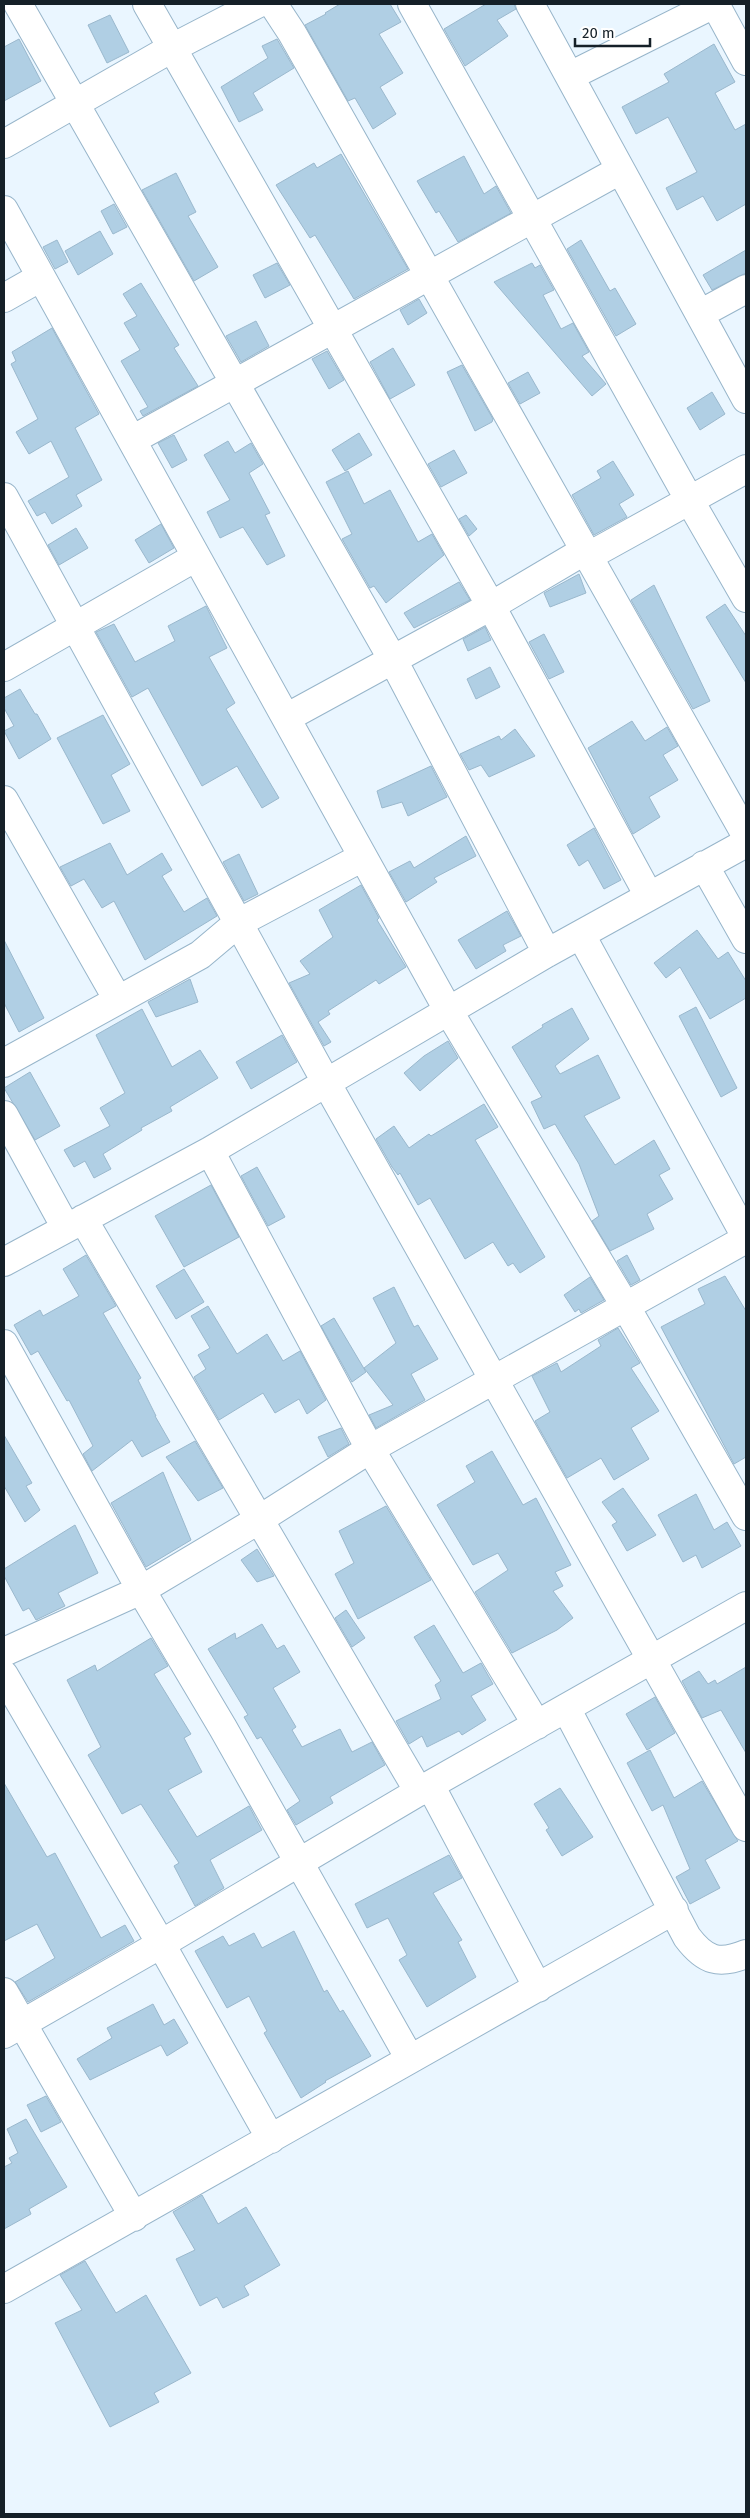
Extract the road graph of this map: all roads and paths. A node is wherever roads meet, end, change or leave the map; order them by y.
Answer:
1 (18, 4) edge
2 (147, 4) edge
3 (258, 4) edge
4 (273, 4) edge
5 (412, 4) edge
6 (530, 4) edge
7 (715, 4) edge
8 (172, 48) junction
9 (746, 61) edge
10 (570, 76) junction
11 (76, 104) junction
12 (4, 144) edge
13 (620, 170) junction
14 (4, 210) edge
15 (534, 219) junction
16 (429, 274) junction
17 (41, 277) junction
18 (746, 289) edge
19 (4, 298) edge
20 (700, 314) junction
21 (334, 328) junction
22 (237, 383) junction
23 (746, 399) edge
24 (132, 440) junction
25 (746, 469) edge
26 (4, 497) edge
27 (690, 501) junction
28 (584, 552) junction
29 (196, 557) junction
30 (746, 598) edge
31 (491, 606) junction
32 (74, 625) junction
33 (393, 660) junction
34 (4, 667) edge
35 (286, 718) junction
36 (4, 800) edge
37 (746, 835) edge
38 (746, 843) edge
39 (363, 857) junction
40 (704, 865) junction
41 (649, 896) junction
42 (238, 923) junction
43 (581, 935) junction
44 (746, 939) edge
45 (547, 953) junction
46 (118, 1000) junction
47 (448, 1010) junction
48 (4, 1062) edge
49 (327, 1084) junction
50 (4, 1116) edge
51 (210, 1151) junction
52 (75, 1224) junction
53 (746, 1238) edge
54 (4, 1262) edge
55 (626, 1307) junction
56 (4, 1344) edge
57 (495, 1379) junction
58 (370, 1449) junction
59 (746, 1516) edge
60 (260, 1519) junction
61 (141, 1590) junction
62 (746, 1606) edge
63 (4, 1652) edge
64 (653, 1660) junction
65 (4, 1674) edge
66 (566, 1708) junction
67 (537, 1725) junction
68 (425, 1788) junction
69 (746, 1827) edge
70 (298, 1863) junction
71 (674, 1910) junction
72 (161, 1944) junction
73 (746, 1954) edge
74 (538, 1988) junction
75 (4, 1992) edge
76 (13, 2029) edge
77 (410, 2058) junction
78 (271, 2139) junction
79 (134, 2217) junction
80 (4, 2290) edge

1 - 11 street
2 - 8 street
3 - 8 street
4 - 16 street
5 - 15 street
6 - 10 street
7 - 9 street
7 - 10 street
8 - 11 street
8 - 21 street
10 - 13 street
11 - 12 street
11 - 22 street
13 - 15 street
13 - 20 street
14 - 17 street
15 - 16 street
15 - 27 street
16 - 21 street
16 - 28 street
17 - 19 street
17 - 24 street
18 - 20 street
20 - 23 street
21 - 22 street
21 - 31 street
22 - 24 street
22 - 33 street
24 - 29 street
25 - 27 street
26 - 32 street
27 - 28 street
27 - 30 street
28 - 31 street
28 - 37 street
29 - 32 street
29 - 35 street
31 - 33 street
31 - 41 street
32 - 34 street
32 - 42 street
33 - 35 street
33 - 45 street
35 - 39 street
36 - 46 street
38 - 40 street
39 - 42 street
39 - 47 street
40 - 41 street
40 - 44 street
41 - 43 street
42 - 46 street
42 - 49 street
43 - 45 street
43 - 53 street
45 - 47 street
46 - 48 street
47 - 49 street
47 - 55 street
49 - 51 street
49 - 57 street
50 - 52 street
51 - 52 street
51 - 58 street
52 - 54 street
52 - 60 street
53 - 55 street
55 - 57 street
55 - 59 street
56 - 61 street
57 - 58 street
57 - 64 street
58 - 60 street
58 - 67 street
60 - 61 street
60 - 68 street
61 - 63 street
61 - 70 street
62 - 64 street
64 - 66 street
64 - 69 street
65 - 72 street
66 - 67 street
66 - 71 street
67 - 68 street
68 - 70 street
68 - 74 street
70 - 72 street
70 - 77 street
71 - 73 street
71 - 74 street
72 - 76 street
72 - 78 street
74 - 77 street
75 - 76 street
76 - 79 street
77 - 78 street
78 - 79 street
79 - 80 street

